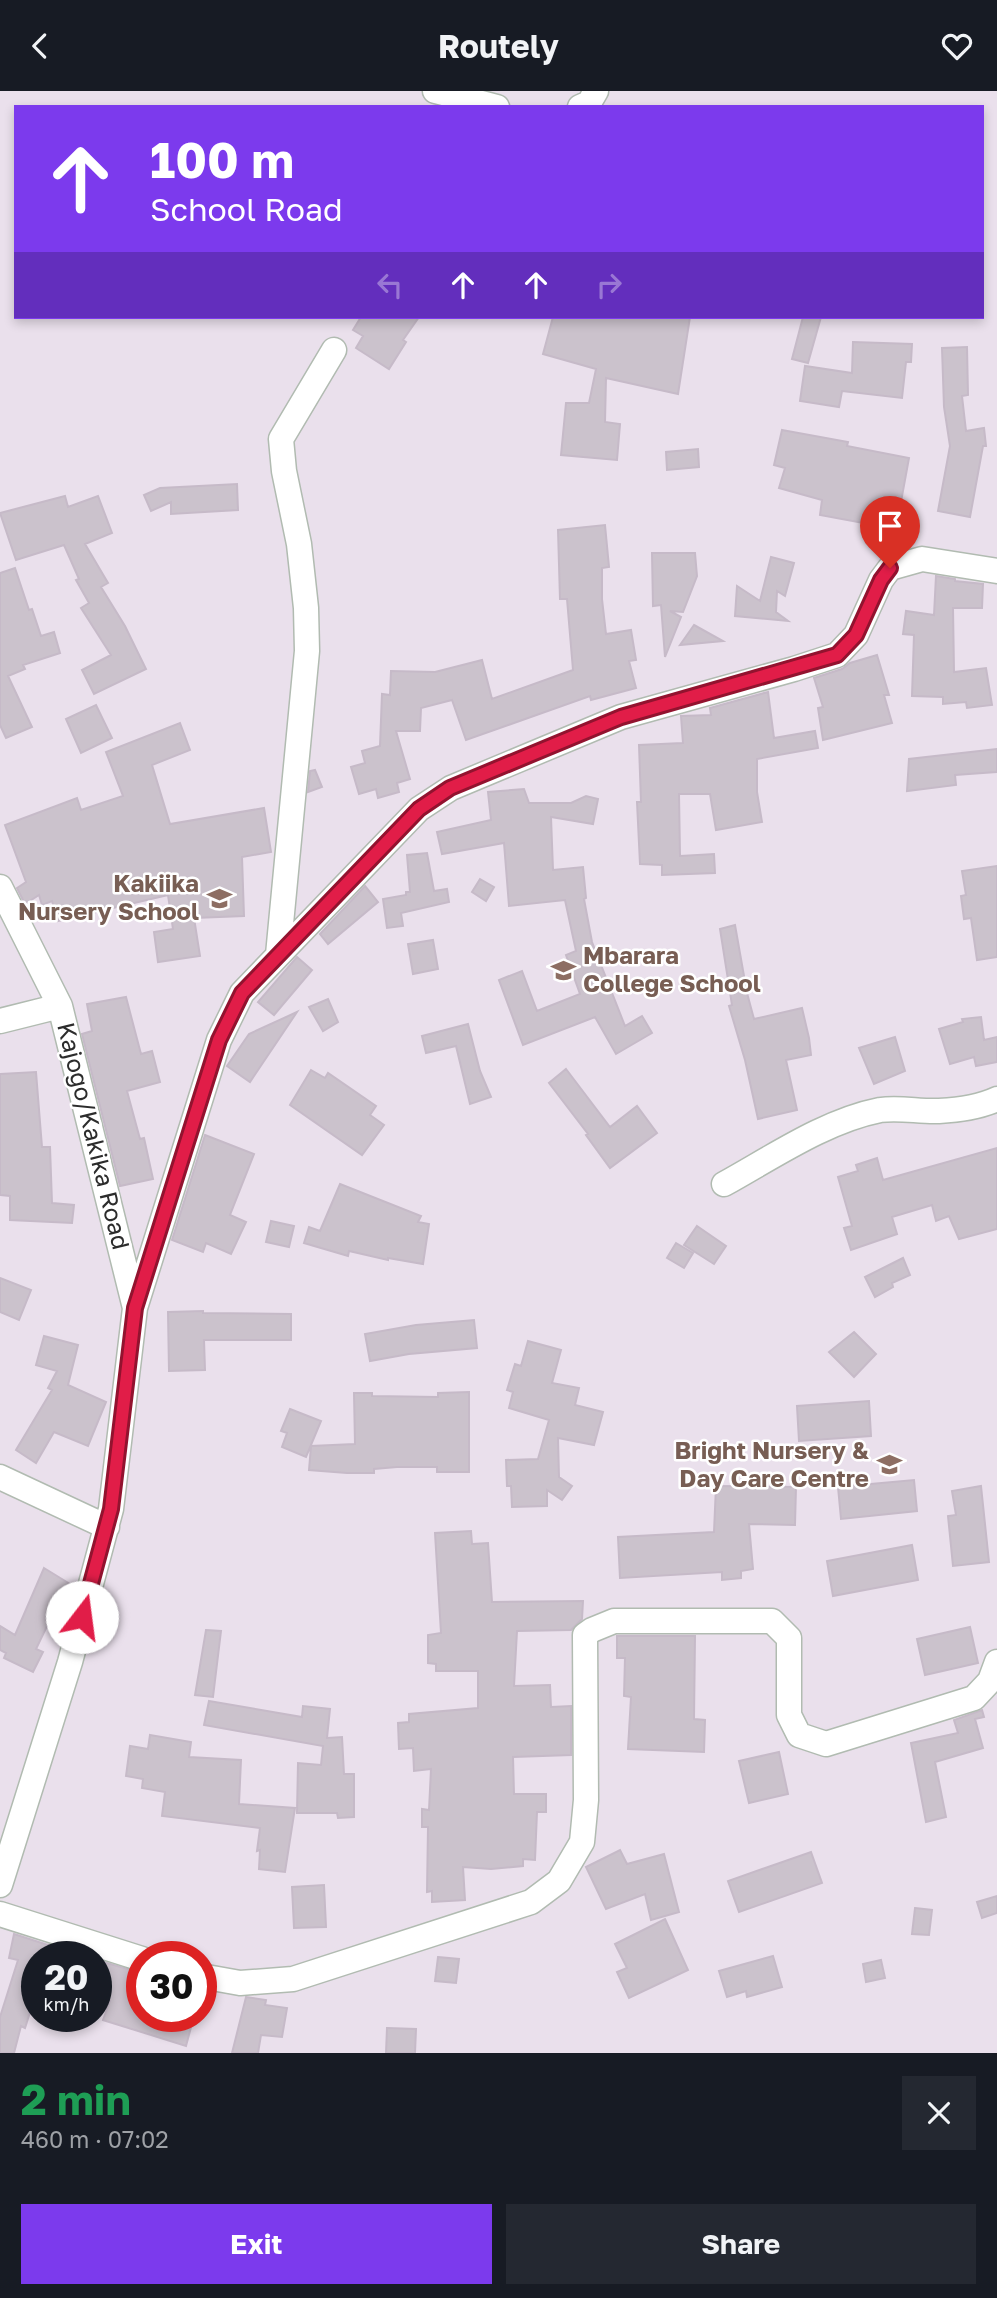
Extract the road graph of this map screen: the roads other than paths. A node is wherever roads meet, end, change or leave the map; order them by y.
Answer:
1 (435, 91) edge
2 (596, 91) edge
3 (489, 105) edge
4 (584, 105) edge
5 (334, 350) dead end
6 (996, 577) edge
7 (0, 887) edge
8 (278, 955) junction
9 (60, 1006) junction
10 (0, 1021) edge
11 (997, 1099) edge
12 (724, 1184) dead end
13 (135, 1308) junction
14 (0, 1478) edge
15 (107, 1527) junction
16 (997, 1662) edge
17 (0, 1885) edge
18 (0, 1914) edge
19 (126, 1954) edge
20 (217, 1979) edge

1 - 3 street
2 - 4 street
5 - 8 street
6 - 8 street
7 - 9 street, Kajogo/Kakika Road
8 - 13 street
9 - 10 street
9 - 13 street, Kajogo/Kakika Road
11 - 12 street
13 - 15 street, Kajogo/Kakika Road
14 - 15 street
15 - 17 street, Kajogo/Kakika Road
16 - 20 street
18 - 19 street

